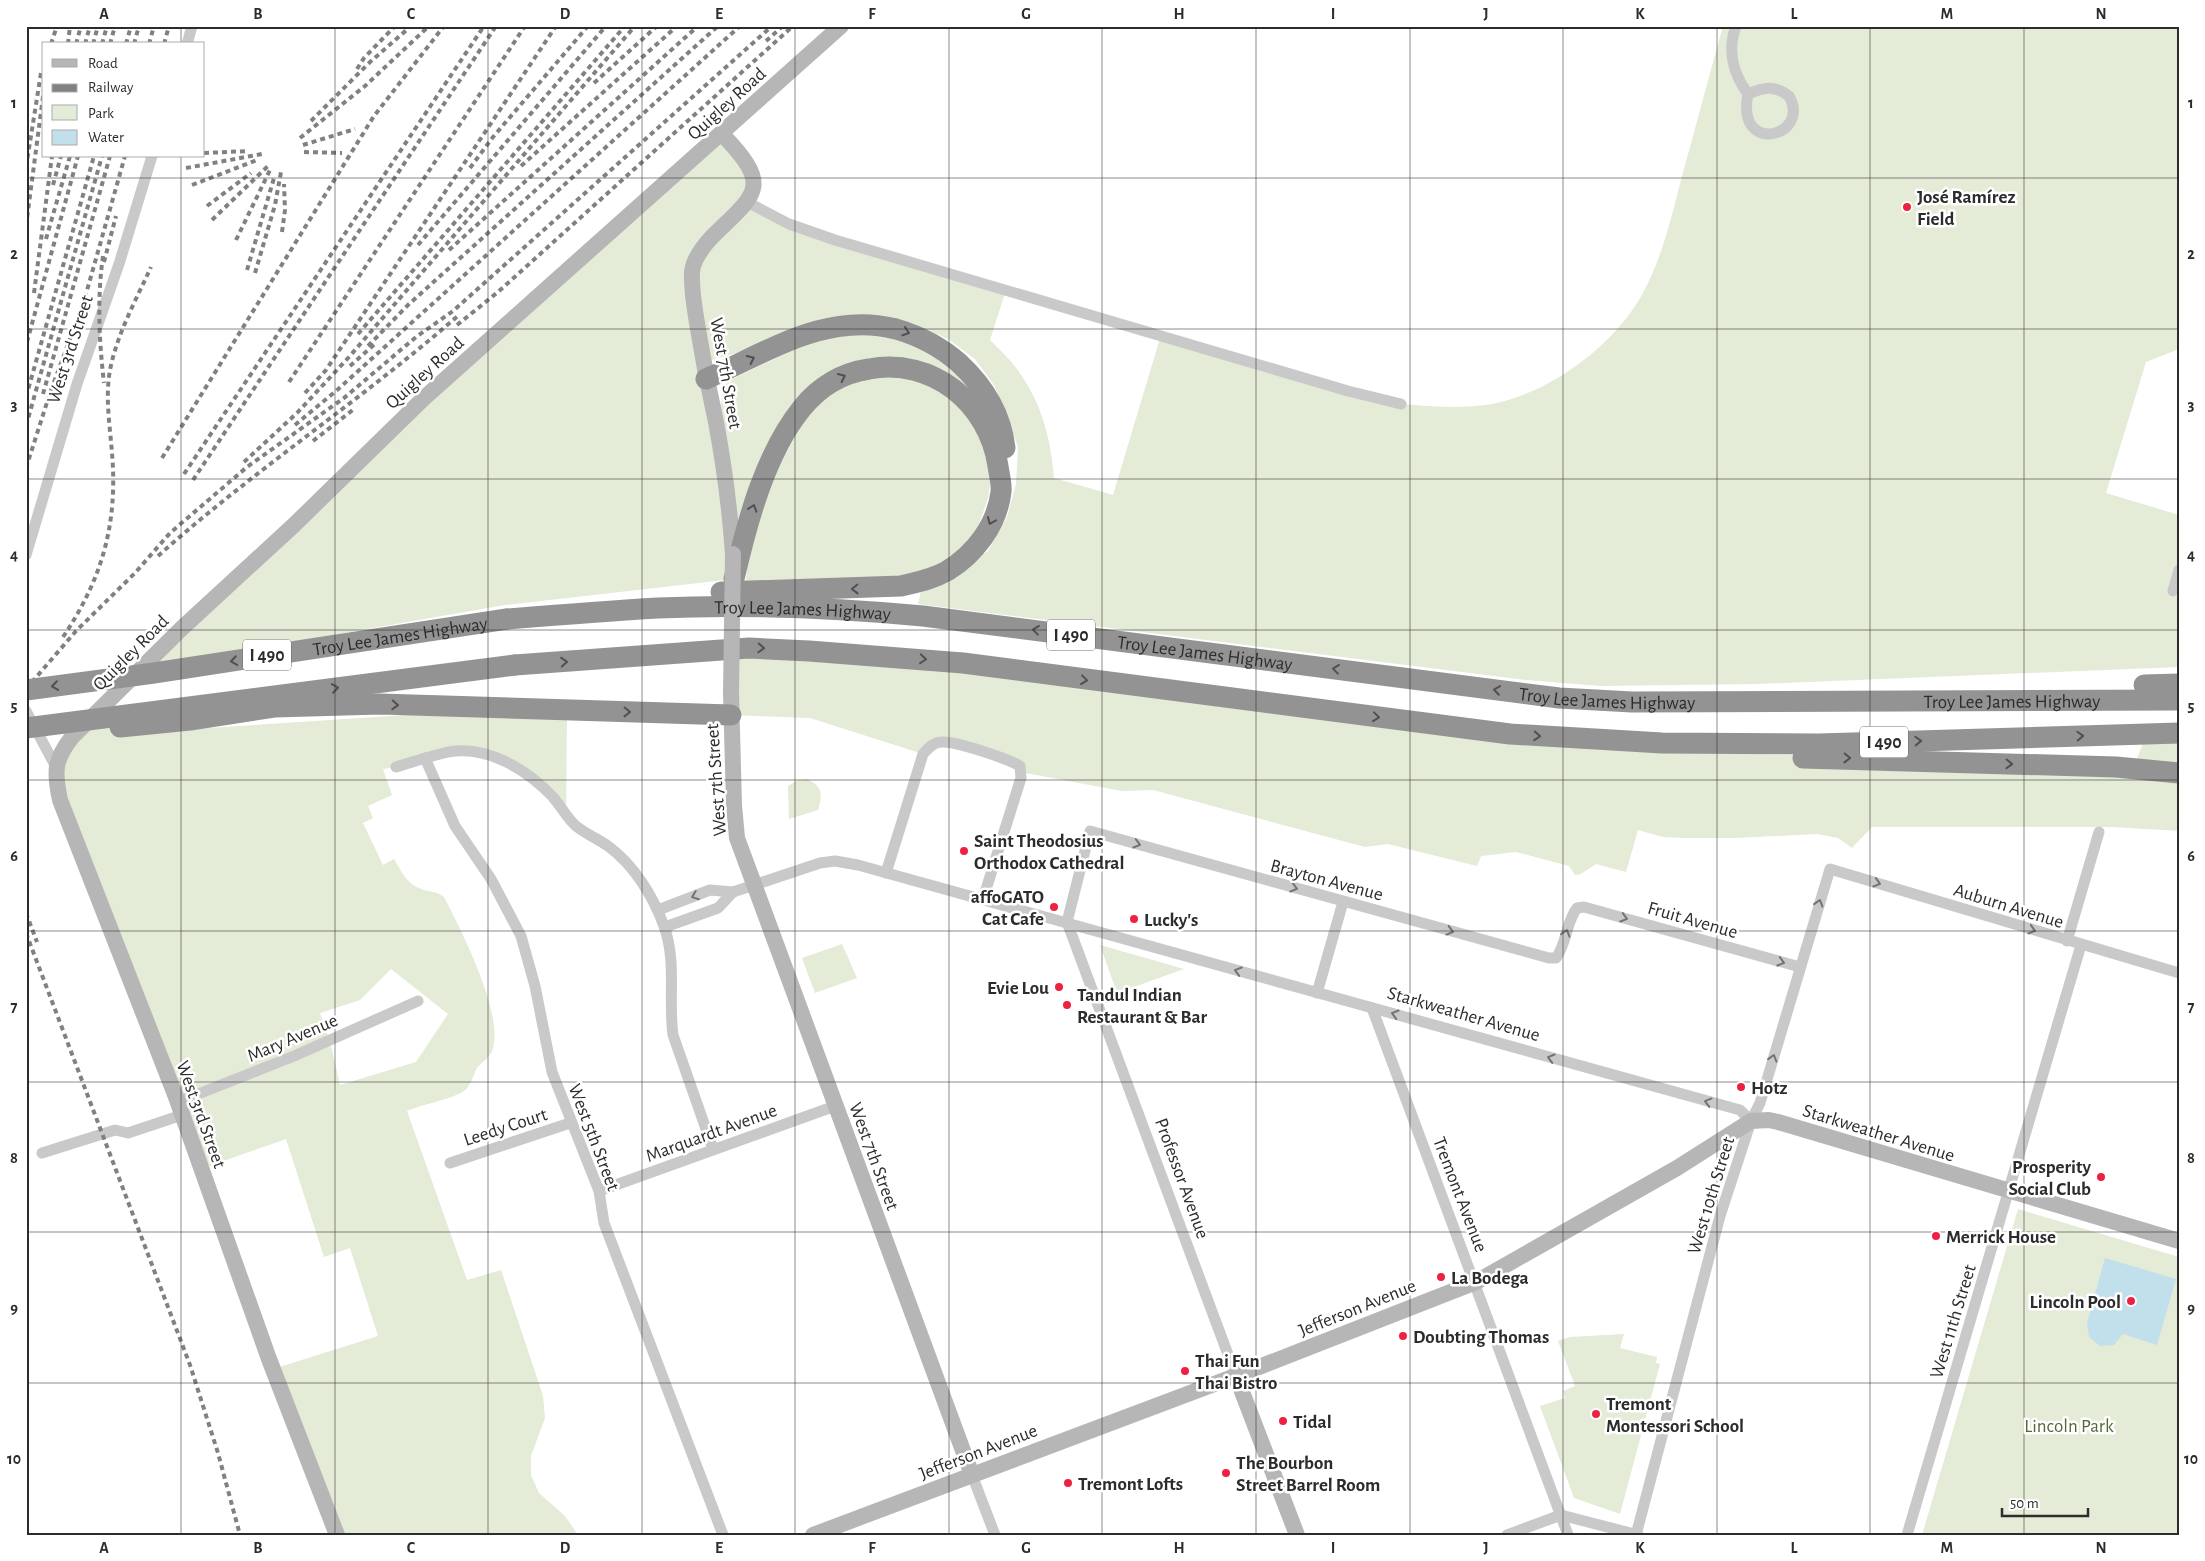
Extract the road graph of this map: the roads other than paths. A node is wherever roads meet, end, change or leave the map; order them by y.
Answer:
1 (192, 26) edge
2 (841, 26) edge
3 (1736, 26) edge
4 (188, 42) edge
5 (1748, 94) junction
6 (722, 134) junction
7 (151, 158) edge
8 (747, 202) junction
9 (706, 379) junction
10 (1401, 404) dead end
11 (1001, 490) junction
12 (736, 554) junction
13 (26, 555) edge
14 (2179, 570) edge
15 (734, 579) joint
16 (2173, 591) dead end
17 (507, 619) junction
18 (2179, 684) edge
19 (26, 690) edge
20 (2179, 700) edge
21 (1632, 702) junction
22 (26, 710) edge
23 (731, 715) junction
24 (78, 720) junction
25 (26, 728) edge
26 (2179, 733) edge
27 (1589, 739) junction
28 (424, 758) junction
29 (56, 767) junction
30 (396, 768) dead end
31 (2179, 773) edge
32 (2099, 832) dead end
33 (1830, 869) joint
34 (886, 873) junction
35 (755, 885) junction
36 (733, 892) junction
37 (983, 899) junction
38 (1343, 902) junction
39 (1577, 908) joint
40 (658, 910) junction
41 (1067, 922) junction
42 (665, 927) junction
43 (2067, 941) junction
44 (2081, 945) junction
45 (1800, 967) junction
46 (2179, 973) edge
47 (1317, 993) junction
48 (418, 1001) dead end
49 (1372, 1008) junction
50 (835, 1106) junction
51 (180, 1108) junction
52 (1751, 1121) junction
53 (570, 1123) junction
54 (713, 1150) junction
55 (42, 1153) dead end
56 (450, 1163) dead end
57 (599, 1191) junction
58 (2008, 1192) junction
59 (2179, 1241) edge
60 (1476, 1282) junction
61 (1236, 1376) junction
62 (972, 1475) junction
63 (1561, 1515) junction
64 (337, 1535) edge
65 (724, 1535) edge
66 (813, 1535) edge
67 (995, 1535) edge
68 (1297, 1535) edge
69 (1507, 1535) edge
70 (1568, 1535) edge
71 (1636, 1535) edge
72 (1907, 1535) edge

1 - 4 street
2 - 6 street, Quigley Road
3 - 5 street
5 - 5 street
6 - 8 street, West 7th Street
6 - 29 street, Quigley Road
7 - 13 street, West 3rd Street
8 - 9 street, West 7th Street
8 - 10 street
9 -> 11 highway
9 - 12 street, West 7th Street
12 -> 11 highway
11 -> 17 highway
12 - 15 highway
14 - 16 street
15 - 23 street, West 7th Street, bridge
17 -> 19 highway, Troy Lee James Highway / I 490, bridge
21 -> 17 highway, Troy Lee James Highway / I 490
18 - 21 highway
20 - 21 highway, Troy Lee James Highway / I 490
22 - 29 street, West 3rd Street
24 -> 23 highway, bridge
23 - 35 street, West 7th Street
24 - 25 highway, Troy Lee James Highway / I 490, bridge
24 -> 27 highway, Troy Lee James Highway / I 490, bridge
27 -> 26 highway, Troy Lee James Highway / I 490
27 -> 31 highway
28 - 30 street
28 - 40 street
28 - 53 street, West 5th Street
29 - 51 street, West 3rd Street
32 - 43 street
33 -> 43 street, Auburn Avenue
45 -> 33 street, West 10th Street
34 - 35 street, Starkweather Avenue
34 - 37 street, Starkweather Avenue
34 - 37 street
35 - 36 street, Starkweather Avenue
35 - 50 street, West 7th Street
36 -> 40 street, Starkweather Avenue
36 - 42 street, Starkweather Avenue
37 - 41 street, Starkweather Avenue
38 -> 39 street, Brayton Avenue
41 -> 38 street, Brayton Avenue
38 - 47 street
39 -> 45 street, Fruit Avenue
40 - 42 street
47 -> 41 street, Starkweather Avenue
41 - 61 street, Professor Avenue
42 - 54 street
43 - 44 street, Auburn Avenue
44 - 46 street, Auburn Avenue
44 - 58 street, West 11th Street
52 -> 45 street, West 10th Street
47 - 49 street, Starkweather Avenue
48 - 51 street, Mary Avenue
52 -> 49 street, Starkweather Avenue
49 - 60 street, Tremont Avenue
50 - 54 street, Marquardt Avenue
50 - 62 street, West 7th Street
51 - 55 street, Mary Avenue
51 - 64 street, West 3rd Street
52 - 58 street, Starkweather Avenue
52 - 60 street, Jefferson Avenue
52 - 71 street, West 10th Street
53 - 56 street, Leedy Court
53 - 57 street, West 5th Street
54 - 57 street, Marquardt Avenue
57 - 65 street, West 5th Street
58 - 59 street, Starkweather Avenue
58 - 72 street, West 11th Street
60 - 61 street, Jefferson Avenue
60 - 63 street, Tremont Avenue
61 - 62 street, Jefferson Avenue
61 - 68 street, Professor Avenue
62 - 66 street, Jefferson Avenue
62 - 67 street, West 7th Street
63 - 69 street
63 - 70 street, Tremont Avenue
63 - 71 street

